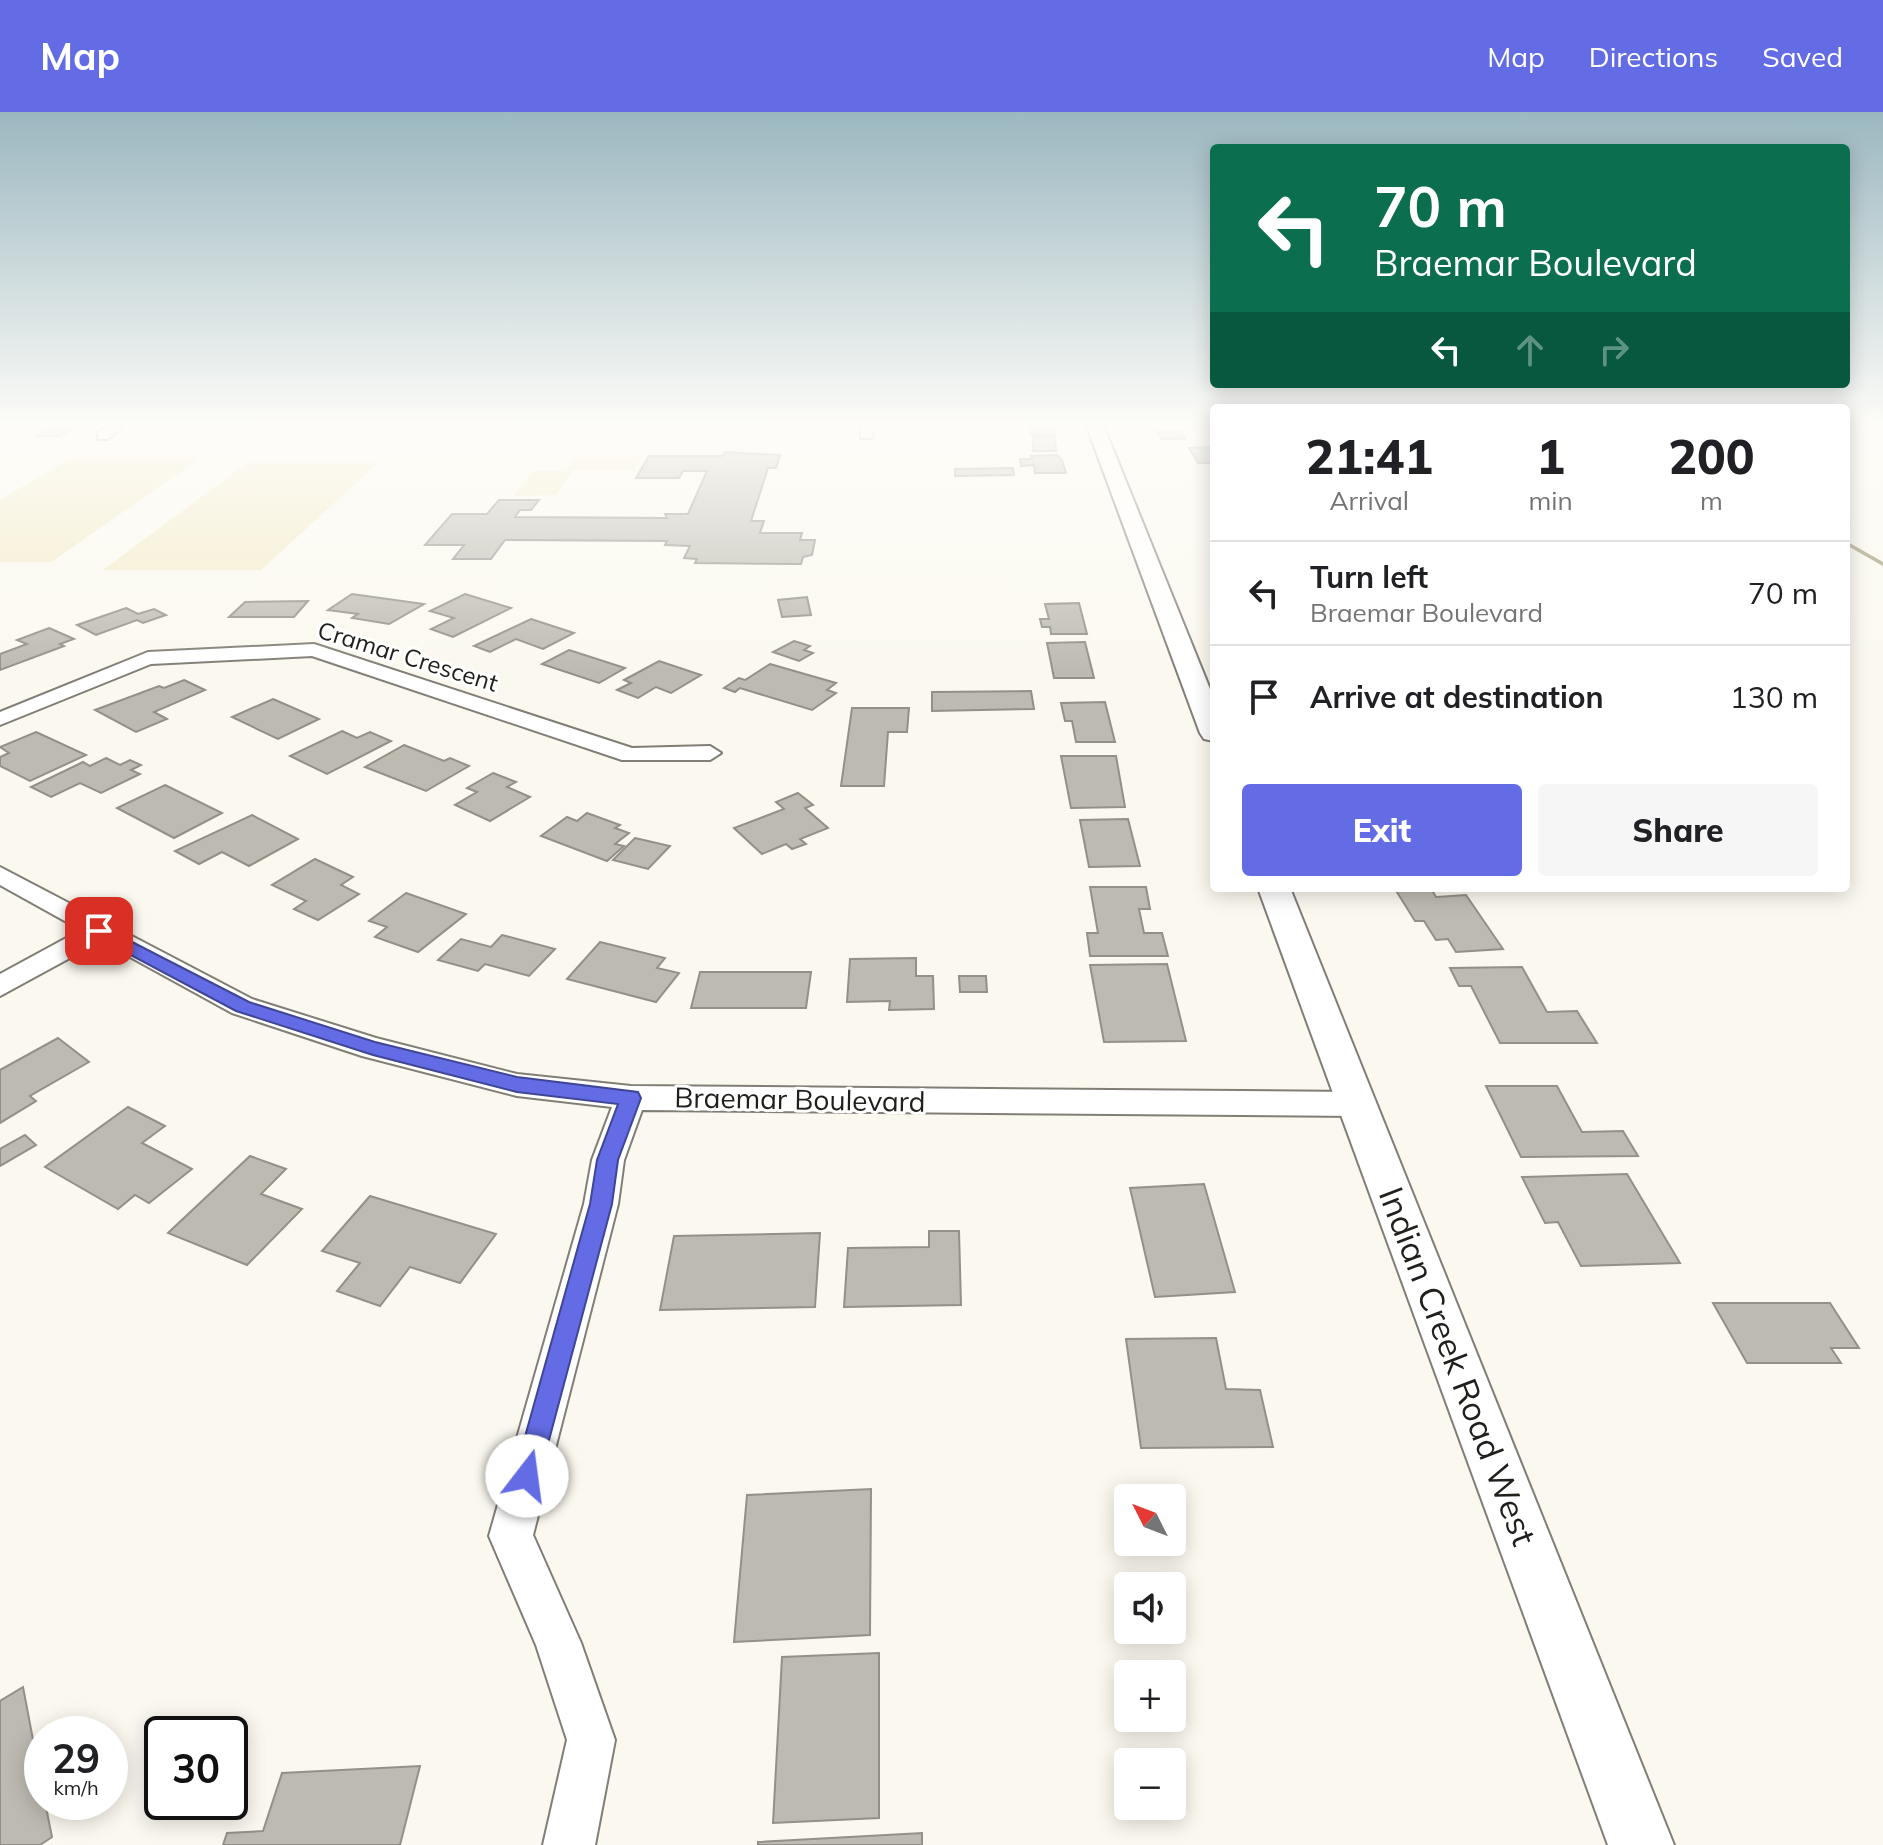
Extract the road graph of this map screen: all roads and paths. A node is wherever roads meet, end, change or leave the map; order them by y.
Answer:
1 (1126, 508) edge
2 (0, 719) edge
3 (1210, 723) edge
4 (710, 753) dead end
5 (0, 875) edge
6 (1276, 892) edge
7 (99, 931) junction
8 (0, 986) edge
9 (631, 1098) junction
10 (1358, 1104) junction
11 (569, 1845) edge
12 (1641, 1845) edge

1 - 3 street
2 - 4 street, Cramar Crescent
5 - 7 street, Braemar Boulevard
6 - 10 street, Indian Creek Road West
7 - 8 street
7 - 9 street, Braemar Boulevard
9 - 10 street, Braemar Boulevard
9 - 11 street
10 - 12 street, Indian Creek Road West

